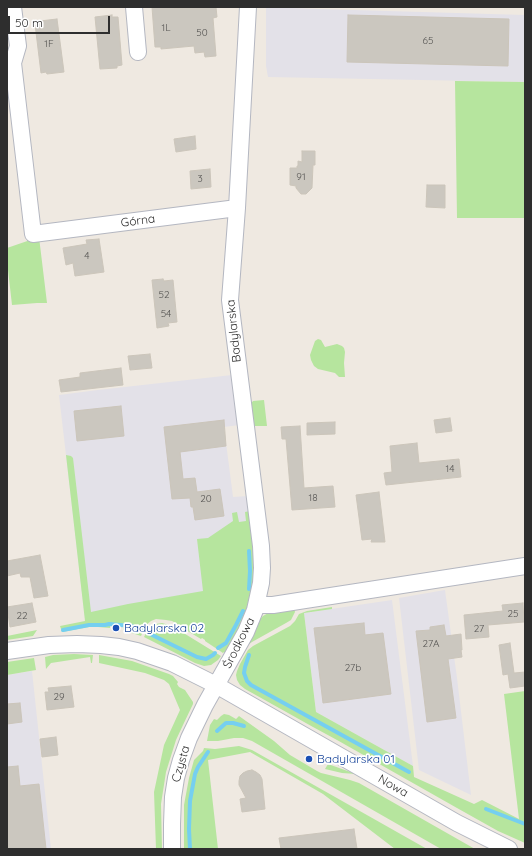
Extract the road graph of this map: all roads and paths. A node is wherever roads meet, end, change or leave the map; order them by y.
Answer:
1 (13, 7) edge
2 (134, 7) edge
3 (248, 7) edge
4 (138, 52) dead end
5 (10, 64) edge
6 (237, 208) junction
7 (525, 566) edge
8 (257, 605) junction
9 (7, 651) edge
10 (216, 685) junction
11 (172, 849) edge
12 (509, 849) edge

1 - 5 street
2 - 4 street
3 - 6 street, Badylarska
5 - 6 street, Górna
6 - 8 street, Badylarska
7 - 8 street, Środkowa
8 - 10 street, Środkowa
9 - 10 street
10 - 11 street, Czysta
10 - 12 street, Nowa

